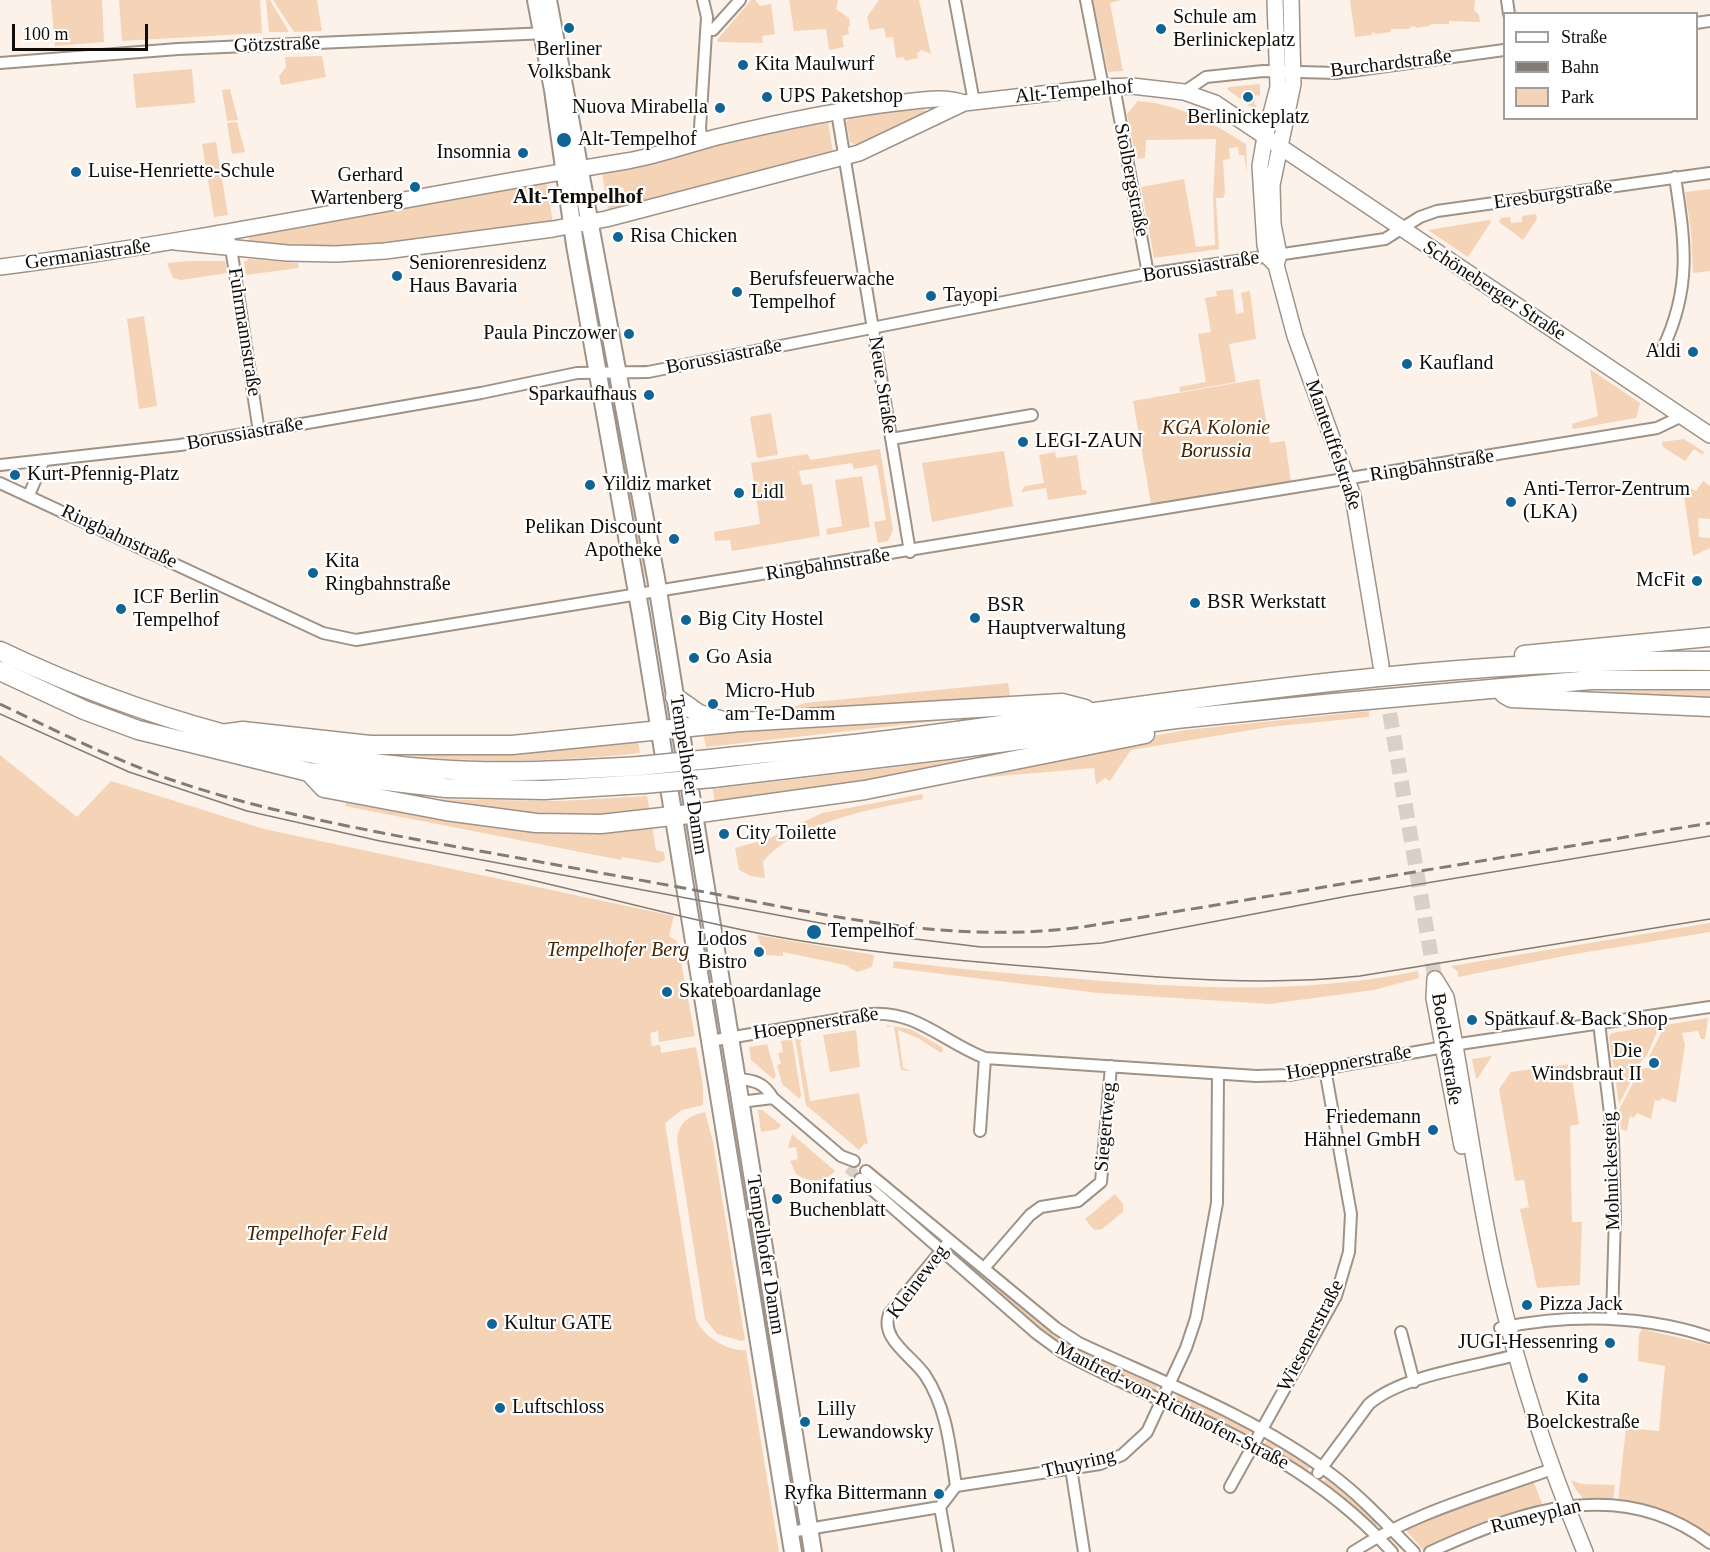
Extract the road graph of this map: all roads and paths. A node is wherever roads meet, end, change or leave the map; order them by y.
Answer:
1 (537, 0) edge
2 (548, 0) edge
3 (704, 0) edge
4 (740, 0) edge
5 (955, 0) edge
6 (1086, 0) edge
7 (1275, 0) edge
8 (1291, 0) edge
9 (707, 30) junction
10 (548, 33) junction
11 (1503, 50) edge
12 (0, 63) edge
13 (1278, 72) junction
14 (1109, 87) junction
15 (1184, 92) junction
16 (969, 102) junction
17 (837, 112) junction
18 (1265, 137) junction
19 (702, 141) junction
20 (1279, 147) junction
21 (845, 157) junction
22 (573, 169) junction
23 (1710, 172) edge
24 (1675, 177) junction
25 (591, 223) junction
26 (573, 226) junction
27 (1401, 229) junction
28 (228, 232) junction
29 (175, 243) junction
30 (231, 247) junction
31 (1274, 259) junction
32 (0, 267) edge
33 (1148, 274) junction
34 (873, 327) junction
35 (1663, 348) dead end
36 (598, 373) junction
37 (618, 373) junction
38 (1032, 415) dead end
39 (1682, 416) junction
40 (259, 432) junction
41 (1710, 435) edge
42 (891, 439) junction
43 (43, 462) junction
44 (0, 465) edge
45 (1349, 479) junction
46 (0, 483) edge
47 (28, 495) junction
48 (910, 552) junction
49 (658, 593) junction
50 (638, 596) junction
51 (1710, 637) edge
52 (0, 651) edge
53 (1710, 661) edge
54 (1381, 665) tunnel mouth
55 (1492, 668) junction
56 (0, 671) edge
57 (1710, 680) edge
58 (1494, 689) junction
59 (675, 697) junction
60 (1710, 708) edge
61 (1092, 712) junction
62 (1176, 719) junction
63 (734, 723) junction
64 (680, 729) junction
65 (660, 731) junction
66 (221, 734) junction
67 (712, 769) junction
68 (309, 772) junction
69 (642, 775) junction
70 (694, 814) junction
71 (673, 816) junction
72 (1710, 1007) edge
73 (1599, 1023) junction
74 (731, 1038) junction
75 (710, 1041) junction
76 (1449, 1046) junction
77 (985, 1058) junction
78 (1111, 1066) junction
79 (1325, 1069) junction
80 (1218, 1074) junction
81 (737, 1079) junction
82 (773, 1098) junction
83 (740, 1102) junction
84 (720, 1105) junction
85 (980, 1131) dead end
86 (851, 1165) tunnel mouth
87 (879, 1180) junction
88 (871, 1190) junction
89 (951, 1239) junction
90 (941, 1250) junction
91 (985, 1267) junction
92 (1612, 1319) junction
93 (1504, 1327) junction
94 (1401, 1332) dead end
95 (778, 1336) junction
96 (1710, 1337) edge
97 (759, 1341) junction
98 (1508, 1357) junction
99 (1414, 1382) junction
100 (1170, 1385) junction
101 (1163, 1400) junction
102 (1262, 1429) junction
103 (1254, 1444) junction
104 (1071, 1468) junction
105 (1322, 1468) junction
106 (1549, 1471) junction
107 (1312, 1481) junction
108 (956, 1486) junction
109 (1230, 1487) dead end
110 (940, 1507) junction
111 (1563, 1508) junction
112 (809, 1529) junction
113 (1393, 1529) junction
114 (790, 1532) junction
115 (1377, 1536) junction
116 (1710, 1543) edge
117 (793, 1552) edge
118 (813, 1552) edge
119 (948, 1552) edge
120 (1084, 1552) edge
121 (1353, 1552) edge
122 (1392, 1552) edge
123 (1414, 1552) edge
124 (1430, 1552) edge
125 (1576, 1552) edge
126 (1585, 1552) edge

1 - 10 main road, Tempelhofer Damm
2 - 10 main road, Tempelhofer Damm
3 - 9 street
4 - 9 street
5 - 16 street
6 - 14 street, Stolbergstraße
7 - 13 main road, Manteuffelstraße
8 - 13 main road, Manteuffelstraße
9 - 19 street
10 - 12 street, Götzstraße
10 - 22 main road, Tempelhofer Damm
11 - 13 street, Burchardstraße
13 - 15 street
13 - 18 main road, Manteuffelstraße
13 - 20 main road, Manteuffelstraße
14 - 15 main road, Alt-Tempelhof
14 - 16 main road, Alt-Tempelhof
14 - 33 street, Stolbergstraße
15 - 18 main road, Alt-Tempelhof
16 - 17 main road, Alt-Tempelhof
16 - 21 main road, Alt-Tempelhof
17 - 19 main road, Alt-Tempelhof
17 - 21 street, Neue Straße
18 - 20 main road, Schöneberger Straße
18 - 31 main road, Manteuffelstraße
19 - 22 main road, Alt-Tempelhof
20 - 27 main road, Schöneberger Straße
20 - 31 main road, Manteuffelstraße
21 - 25 main road, Alt-Tempelhof
21 - 34 street, Neue Straße
22 - 25 main road, Tempelhofer Damm
22 - 26 main road, Tempelhofer Damm
22 - 28 main road, Alt-Tempelhof
23 - 24 street, Eresburgstraße
24 - 27 street, Eresburgstraße
24 - 35 street
25 - 26 main road, Alt-Tempelhof
25 - 37 main road, Tempelhofer Damm
26 - 30 main road, Alt-Tempelhof
26 - 36 main road, Tempelhofer Damm
27 - 31 street, Borussiastraße
27 - 39 main road, Schöneberger Straße
28 - 29 main road, Alt-Tempelhof
28 - 30 street, Fuhrmannstraße
29 - 30 main road, Alt-Tempelhof
29 - 32 main road, Germaniastraße
30 - 40 street, Fuhrmannstraße
31 - 33 street, Borussiastraße
31 - 45 main road, Manteuffelstraße
33 - 34 street, Borussiastraße
34 - 37 street, Borussiastraße
34 - 42 street, Neue Straße
36 - 37 street, Borussiastraße
36 - 40 street, Borussiastraße
36 - 50 main road, Tempelhofer Damm
37 - 49 main road, Tempelhofer Damm
38 - 42 street
39 - 41 main road, Schöneberger Straße
39 - 45 street, Ringbahnstraße
40 - 43 street, Borussiastraße
42 - 48 street, Neue Straße
43 - 44 street, Borussiastraße
43 - 47 street
45 - 48 street, Ringbahnstraße
45 - 54 main road, Manteuffelstraße
46 - 47 street, Ringbahnstraße
47 - 50 street, Ringbahnstraße
48 - 49 street, Ringbahnstraße
49 - 50 street, Ringbahnstraße
49 - 59 main road, Tempelhofer Damm
50 - 65 main road, Tempelhofer Damm
51 - 55 highway
52 - 66 highway
53 - 55 highway
55 - 61 highway
56 - 68 highway
57 - 58 highway
58 - 60 highway
58 - 62 highway
59 - 63 highway
59 - 64 main road, Tempelhofer Damm
61 - 63 highway
61 - 67 highway
62 - 67 highway
62 - 70 highway
63 - 64 highway
64 - 65 highway
64 - 70 main road, Tempelhofer Damm
65 - 66 highway
65 - 71 main road, Tempelhofer Damm
66 - 69 highway
67 - 69 highway, bridge
68 - 69 highway
68 - 71 highway
70 - 71 highway
70 - 74 main road, Tempelhofer Damm
71 - 75 main road, Tempelhofer Damm
72 - 73 street, Hoeppnerstraße
73 - 76 street, Hoeppnerstraße
73 - 92 street, Mohnickesteig
74 - 75 street, Hoeppnerstraße
74 - 77 street, Hoeppnerstraße
74 - 81 main road, Tempelhofer Damm
75 - 84 main road, Tempelhofer Damm
76 - 79 street, Hoeppnerstraße
76 - 93 main road, Boelckestraße
77 - 78 street, Hoeppnerstraße
77 - 85 street
78 - 80 street, Hoeppnerstraße
78 - 91 street, Siegertweg
79 - 80 street, Hoeppnerstraße
79 - 102 street, Wiesenerstraße
80 - 100 street, Thuyring
81 - 82 street
81 - 83 main road, Tempelhofer Damm
82 - 83 street
82 - 86 street
83 - 84 main road
83 - 95 main road, Tempelhofer Damm
84 - 97 main road, Tempelhofer Damm
87 - 88 street
87 - 88 street, Manfred-von-Richthofen-Straße
87 - 89 street, Manfred-von-Richthofen-Straße
88 - 90 street, Manfred-von-Richthofen-Straße
89 - 90 street, Kleineweg
89 - 91 street, Manfred-von-Richthofen-Straße
90 - 101 street, Manfred-von-Richthofen-Straße
90 - 108 street, Kleineweg
91 - 100 street, Manfred-von-Richthofen-Straße
92 - 93 street
92 - 96 street
93 - 98 main road, Boelckestraße
93 - 106 main road, Boelckestraße
94 - 99 street
95 - 97 main road
95 - 112 main road, Tempelhofer Damm
97 - 114 main road, Tempelhofer Damm
98 - 99 street
98 - 106 main road, Boelckestraße
99 - 105 street
100 - 101 street, Thuyring
100 - 102 street, Manfred-von-Richthofen-Straße
101 - 103 street, Manfred-von-Richthofen-Straße
101 - 104 street, Thuyring
102 - 103 street, Wiesenerstraße
102 - 105 street, Manfred-von-Richthofen-Straße
103 - 107 street, Manfred-von-Richthofen-Straße
103 - 109 street, Wiesenerstraße
104 - 108 street, Thuyring
104 - 120 street
105 - 107 street
105 - 113 street, Manfred-von-Richthofen-Straße
106 - 111 main road, Boelckestraße
106 - 113 street, Rumeyplan
107 - 115 street, Manfred-von-Richthofen-Straße
108 - 110 street
110 - 112 street
110 - 119 street
111 - 116 street, Rumeyplan
111 - 124 street, Rumeyplan
111 - 125 main road, Boelckestraße
111 - 126 main road, Boelckestraße
112 - 114 street
112 - 118 main road, Tempelhofer Damm
113 - 115 street, Rumeyplan
113 - 123 street, Manfred-von-Richthofen-Straße
114 - 117 main road, Tempelhofer Damm
115 - 121 street, Rumeyplan
115 - 122 street, Manfred-von-Richthofen-Straße

